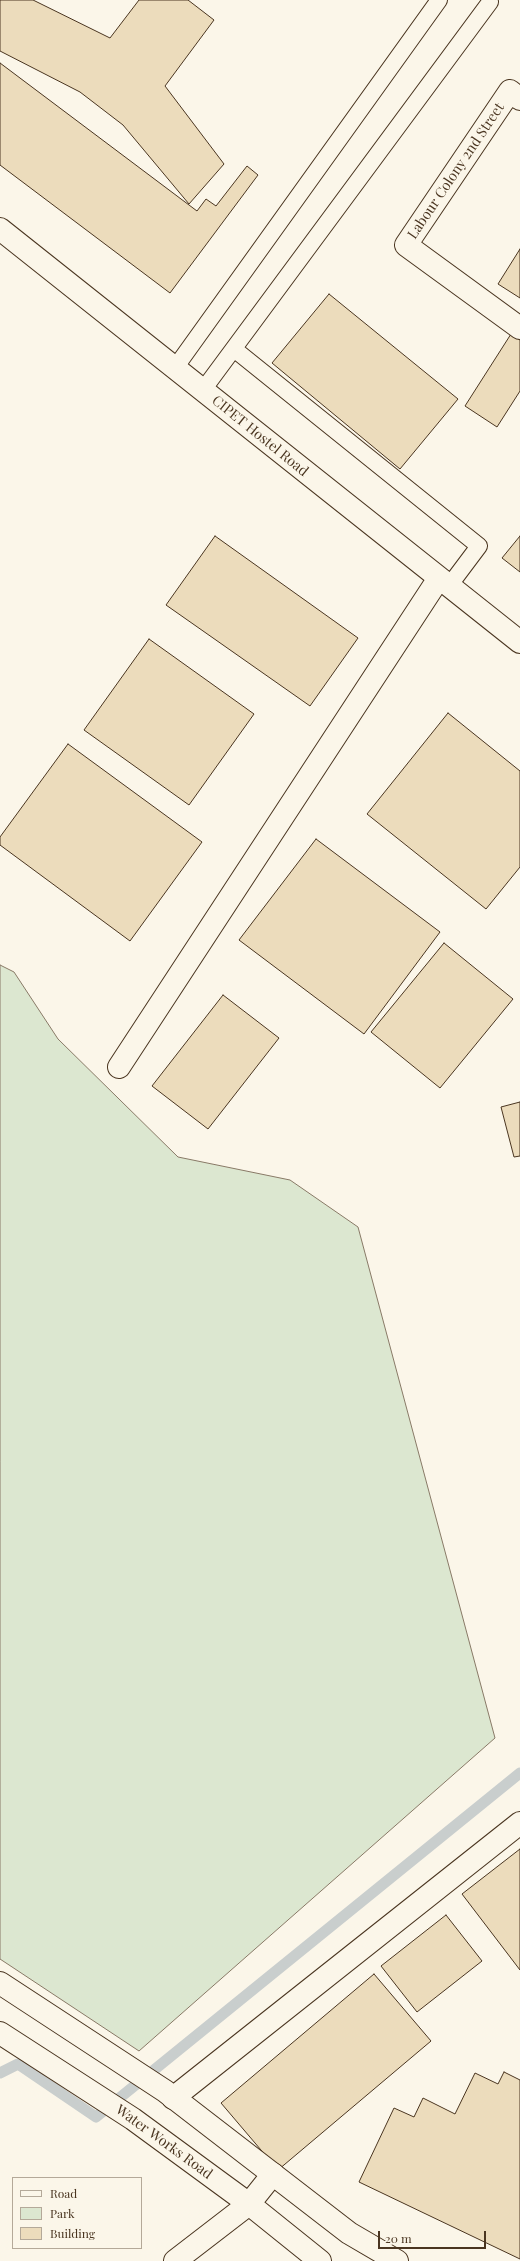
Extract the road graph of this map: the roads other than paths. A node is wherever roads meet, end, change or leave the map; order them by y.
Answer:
1 (439, 0) edge
2 (490, 2) dead end
3 (520, 99) edge
4 (0, 229) edge
5 (520, 328) edge
6 (234, 349) junction
7 (175, 368) junction
8 (203, 390) junction
9 (444, 582) junction
10 (520, 642) edge
11 (119, 1067) dead end
12 (520, 1823) edge
13 (0, 1983) edge
14 (0, 2033) edge
15 (169, 2095) junction
16 (273, 2174) junction
17 (249, 2204) junction
18 (175, 2261) edge
19 (320, 2261) edge
20 (397, 2261) edge

1 - 7 lane
2 - 6 lane
3 - 5 street, Labour Colony 2nd Street
4 - 7 street, CIPET Hostel Road
6 - 8 lane
6 - 9 lane
7 - 8 street, CIPET Hostel Road
8 - 9 street, CIPET Hostel Road
9 - 10 street, CIPET Hostel Road
9 - 11 street
12 - 15 street
13 - 15 street
14 - 17 street, Water Works Road
15 - 16 street
16 - 17 street
16 - 20 street
17 - 18 street
17 - 19 street, Water Works Road

